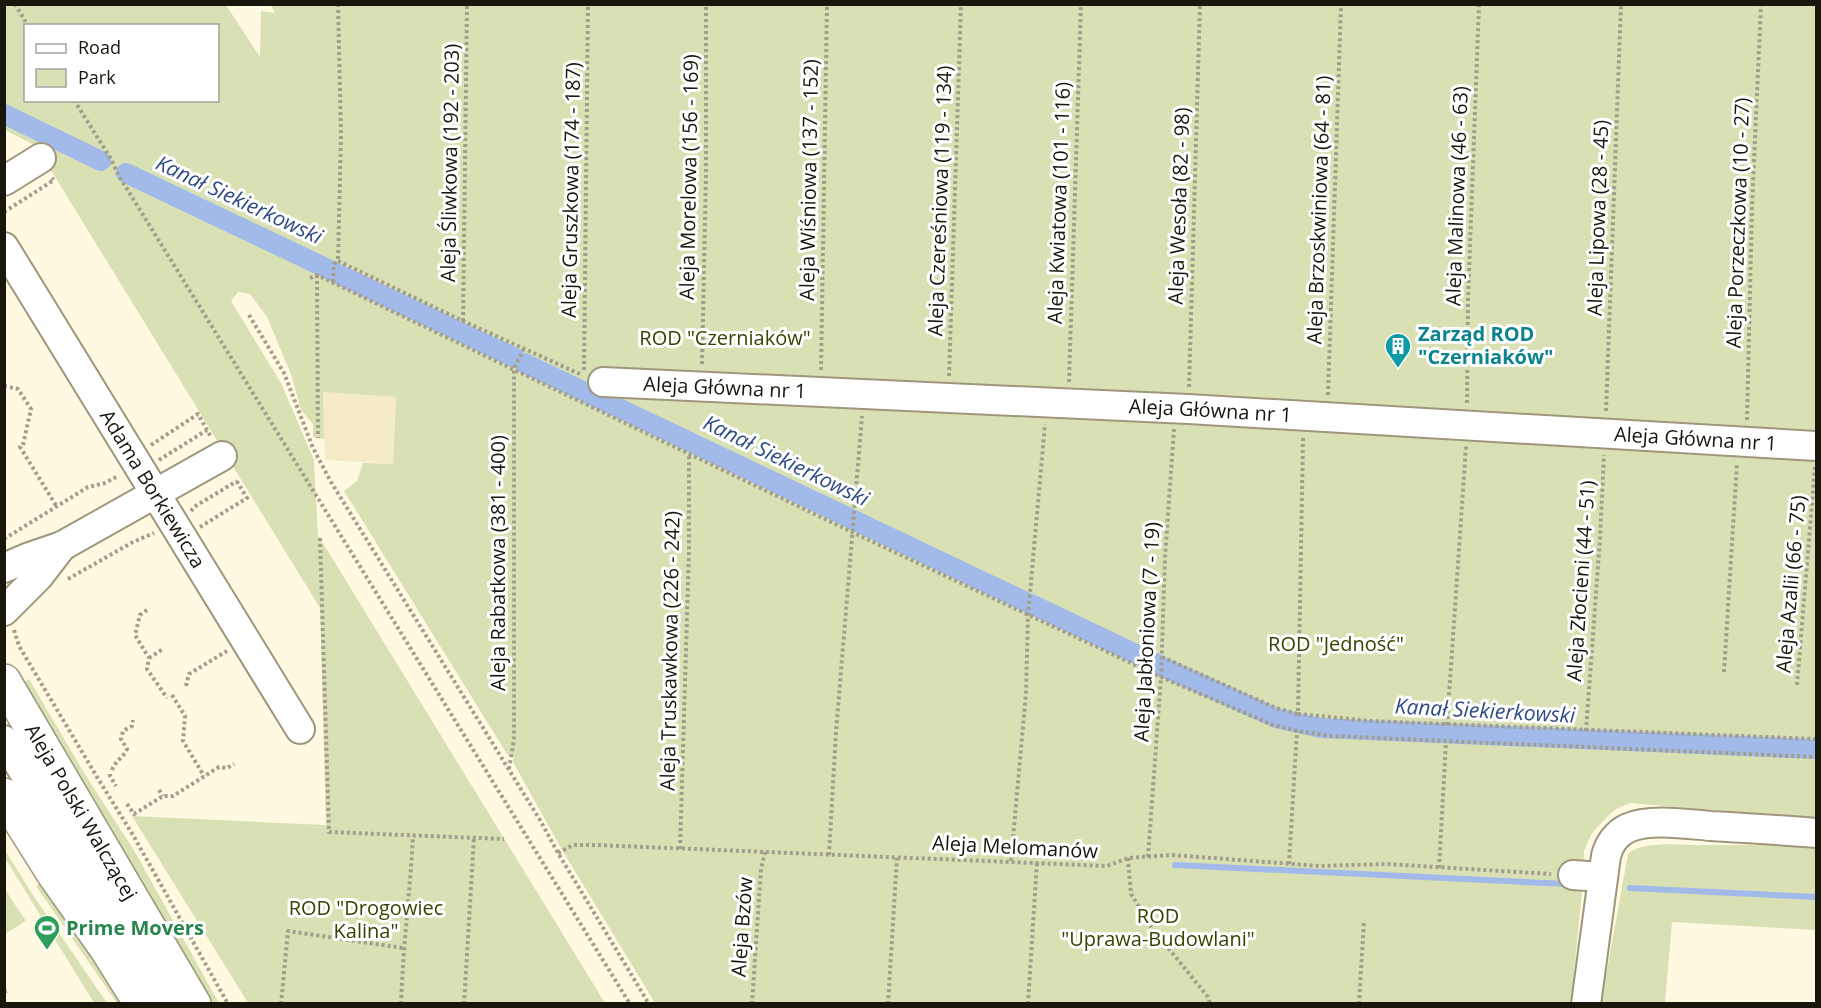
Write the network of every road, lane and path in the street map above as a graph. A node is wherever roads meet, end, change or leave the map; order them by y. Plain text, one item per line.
1 (15, 4) edge
2 (338, 4) edge
3 (466, 4) edge
4 (588, 4) edge
5 (706, 4) edge
6 (827, 4) edge
7 (961, 4) edge
8 (1081, 4) edge
9 (1200, 4) edge
10 (1341, 4) edge
11 (1479, 4) edge
12 (1621, 4) edge
13 (1761, 4) edge
14 (27, 24) edge
15 (75, 102) edge
16 (41, 158) dead end
17 (4, 181) edge
18 (4, 247) edge
19 (339, 261) junction
20 (317, 275) junction
21 (310, 278) dead end
22 (333, 282) junction
23 (249, 315) dead end
24 (463, 321) junction
25 (524, 348) junction
26 (514, 369) junction
27 (594, 379) junction
28 (701, 385) junction
29 (4, 386) edge
30 (820, 392) junction
31 (864, 394) junction
32 (948, 398) junction
33 (1057, 403) junction
34 (1182, 408) junction
35 (1315, 416) junction
36 (1467, 426) junction
37 (207, 430) dead end
38 (1605, 434) junction
39 (318, 438) dead end
40 (1743, 442) junction
41 (689, 454) junction
42 (1816, 454) edge
43 (222, 456) dead end
44 (149, 458) dead end
45 (126, 471) dead end
46 (237, 481) dead end
47 (156, 493) junction
48 (57, 507) junction
49 (186, 517) dead end
50 (162, 530) dead end
51 (854, 533) junction
52 (320, 538) dead end
53 (4, 539) edge
54 (62, 546) junction
55 (4, 568) edge
56 (62, 584) dead end
57 (147, 609) dead end
58 (1028, 615) junction
59 (11, 621) edge
60 (163, 649) dead end
61 (228, 650) dead end
62 (1162, 657) junction
63 (149, 658) junction
64 (1724, 672) dead end
65 (1161, 677) junction
66 (4, 681) edge
67 (1797, 685) dead end
68 (186, 686) dead end
69 (172, 695) dead end
70 (167, 699) dead end
71 (1298, 714) junction
72 (133, 720) dead end
73 (1447, 724) junction
74 (300, 729) dead end
75 (1298, 731) junction
76 (1586, 731) junction
77 (1816, 739) edge
78 (4, 740) edge
79 (1446, 742) junction
80 (1816, 757) edge
81 (234, 764) dead end
82 (509, 770) junction
83 (204, 776) junction
84 (116, 786) dead end
85 (159, 790) dead end
86 (4, 795) edge
87 (163, 796) junction
88 (127, 804) dead end
89 (1816, 833) edge
90 (413, 836) junction
91 (474, 838) junction
92 (504, 839) dead end
93 (680, 849) junction
94 (560, 852) junction
95 (765, 852) junction
96 (829, 855) junction
97 (1148, 857) junction
98 (897, 858) junction
99 (1128, 858) junction
100 (1011, 861) junction
101 (1037, 862) junction
102 (1290, 864) junction
103 (1439, 868) junction
104 (1573, 875) joint
105 (1603, 878) junction
106 (1364, 920) dead end
107 (403, 948) junction
108 (141, 1004) edge
109 (167, 1004) edge
110 (194, 1004) edge
111 (228, 1004) edge
112 (281, 1004) edge
113 (401, 1004) edge
114 (464, 1004) edge
115 (630, 1004) edge
116 (649, 1004) edge
117 (752, 1004) edge
118 (888, 1004) edge
119 (1028, 1004) edge
120 (1210, 1004) edge
121 (1359, 1004) edge
122 (1586, 1004) edge

1 - 14 path
2 - 19 path
3 - 24 path, Aleja Śliwkowa (192 - 203)
4 - 27 path, Aleja Gruszkowa (174 - 187)
5 - 28 path, Aleja Morelowa (156 - 169)
6 - 30 path, Aleja Wiśniowa (137 - 152)
7 - 32 path, Aleja Czereśniowa (119 - 134)
8 - 33 path, Aleja Kwiatowa (101 - 116)
9 - 34 path, Aleja Wesoła (82 - 98)
10 - 35 path, Aleja Brzoskwiniowa (64 - 81)
11 - 36 path, Aleja Malinowa (46 - 63)
12 - 38 path, Aleja Lipowa (28 - 45)
13 - 40 path, Aleja Porzeczkowa (10 - 27)
15 - 115 path
16 - 17 street
18 - 47 street, Adama Borkiewicza
19 - 22 path
19 - 24 path
20 - 21 path
20 - 22 path
20 - 39 path
22 - 26 path
23 - 82 path
24 - 25 path
25 - 26 path
25 - 27 path
26 - 41 path
26 - 82 path, Aleja Rabatkowa (381 - 400)
27 - 28 street, Aleja Główna nr 1
28 - 30 street, Aleja Główna nr 1
29 - 48 path
30 - 31 street, Aleja Główna nr 1
31 - 32 street, Aleja Główna nr 1
31 - 51 path
32 - 33 street, Aleja Główna nr 1
33 - 34 street, Aleja Główna nr 1
33 - 58 path, Aleja Kwiatowa (101 - 116)
34 - 35 street, Aleja Główna nr 1
34 - 62 path, Aleja Jabłoniowa (7 - 19)
35 - 36 street, Aleja Główna nr 1
35 - 71 path, Aleja Brzoskwiniowa (64 - 81)
36 - 38 street, Aleja Główna nr 1
36 - 73 path, Aleja Malinowa (46 - 63)
37 - 44 path
38 - 40 street, Aleja Główna nr 1
38 - 76 path, Aleja Złocieni (44 - 51)
40 - 42 street, Aleja Główna nr 1
40 - 64 path, Aleja Porzeczkowa (10 - 27)
41 - 51 path
41 - 93 path, Aleja Truskawkowa (226 - 242)
42 - 67 path, Aleja Azalii (66 - 75)
43 - 47 street
45 - 48 path
46 - 49 path
47 - 54 street
47 - 74 street, Adama Borkiewicza
48 - 53 path
50 - 56 path
51 - 58 path
51 - 96 path
52 - 90 path
54 - 55 street
54 - 59 street
57 - 63 path
58 - 65 path
58 - 100 path, Aleja Kwiatowa (101 - 116)
59 - 111 path
60 - 63 path
61 - 68 path
62 - 65 path, Aleja Jabłoniowa (7 - 19)
62 - 71 path
63 - 70 path
65 - 75 path
65 - 97 path, Aleja Jabłoniowa (7 - 19)
66 - 110 main road, Aleja Polski Walczącej
69 - 83 path
71 - 73 path
72 - 84 path
73 - 76 path
75 - 79 path
75 - 102 path
76 - 77 path
78 - 109 street
79 - 80 path
79 - 103 path
81 - 83 path
82 - 94 path
83 - 87 path
85 - 87 path
86 - 108 main road
87 - 88 path
89 - 105 street
90 - 91 path
90 - 107 path
91 - 92 path
91 - 114 path
93 - 94 path, Aleja Melomanów
93 - 95 path, Aleja Melomanów
94 - 116 path
95 - 96 path, Aleja Melomanów
95 - 117 path, Aleja Bzów
96 - 98 path, Aleja Melomanów
97 - 99 path, Aleja Melomanów
97 - 102 path, Aleja Melomanów
98 - 100 path, Aleja Melomanów
98 - 118 path
99 - 101 path, Aleja Melomanów
99 - 120 path
100 - 101 path, Aleja Melomanów
101 - 119 path
102 - 103 path, Aleja Melomanów
103 - 104 path, Aleja Melomanów
104 - 105 street
105 - 122 street
106 - 121 path
107 - 112 path
107 - 113 path

